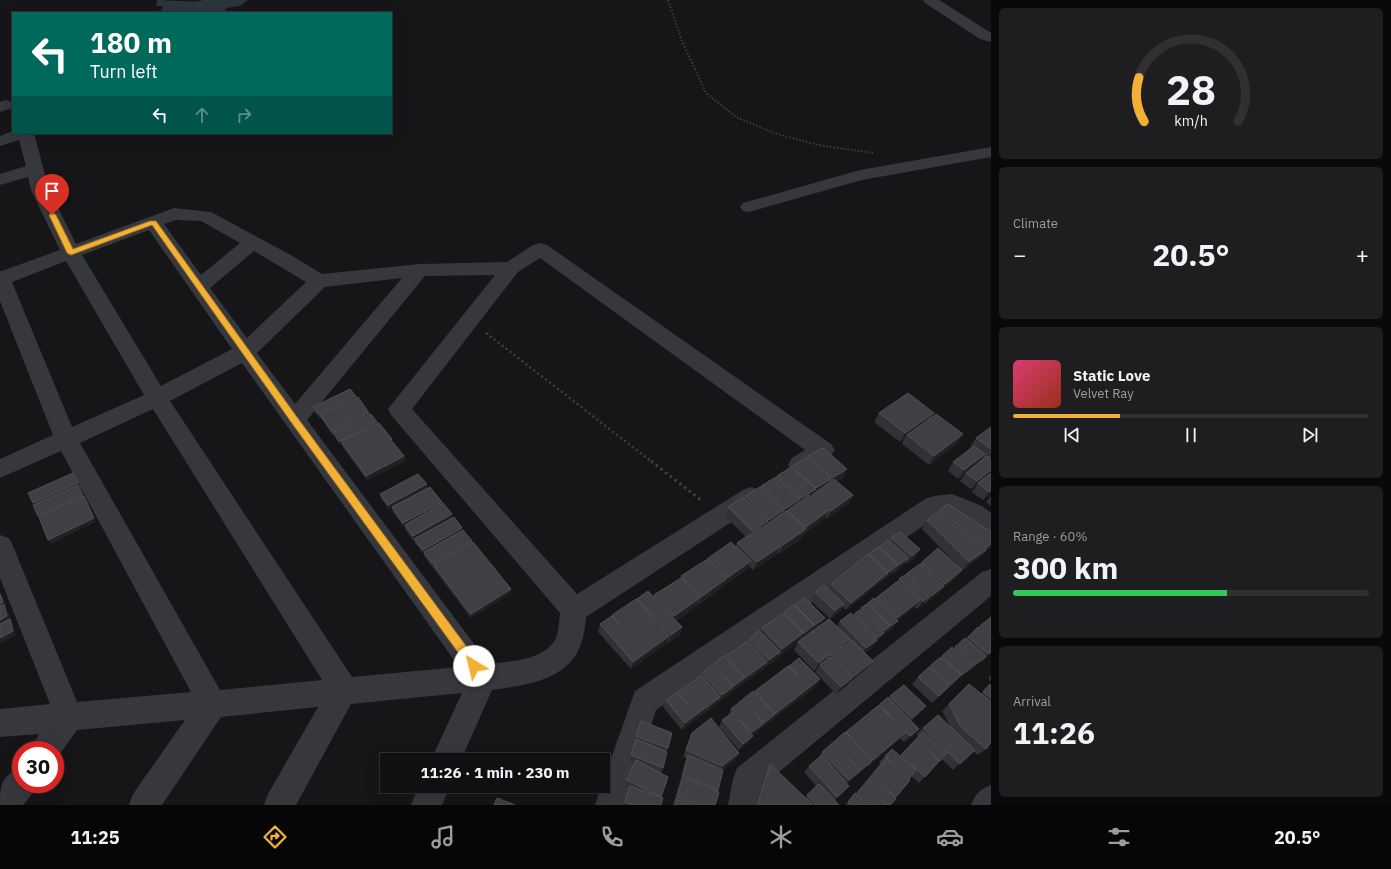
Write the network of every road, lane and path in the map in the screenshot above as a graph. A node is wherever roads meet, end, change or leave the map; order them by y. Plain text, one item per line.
1 (668, 0) edge
2 (930, 0) edge
3 (989, 39) edge
4 (22, 134) edge
5 (25, 134) edge
6 (0, 141) edge
7 (991, 152) edge
8 (880, 154) dead end
9 (35, 169) junction
10 (0, 180) edge
11 (749, 207) dead end
12 (153, 222) junction
13 (252, 243) junction
14 (71, 253) junction
15 (511, 268) junction
16 (420, 270) junction
17 (0, 278) edge
18 (319, 281) junction
19 (199, 287) junction
20 (470, 321) junction
21 (246, 352) junction
22 (157, 398) junction
23 (294, 420) junction
24 (66, 439) junction
25 (0, 469) edge
26 (721, 516) junction
27 (991, 527) edge
28 (0, 546) edge
29 (991, 580) edge
30 (574, 610) junction
31 (483, 678) junction
32 (344, 690) junction
33 (213, 704) junction
34 (69, 717) junction
35 (0, 723) edge
36 (52, 741) edge
37 (449, 753) edge
38 (14, 793) edge
39 (432, 793) edge
40 (991, 800) edge
41 (5, 805) edge
42 (144, 805) edge
43 (279, 805) edge
44 (426, 805) edge
45 (610, 805) edge
46 (743, 805) edge
47 (986, 805) edge

1 - 8 path
2 - 3 street
4 - 6 street
5 - 9 street
7 - 11 street
9 - 10 street
9 - 14 street
12 - 13 street
12 - 14 street
12 - 19 street
13 - 18 street
13 - 19 street
14 - 17 street
14 - 22 street
15 - 16 street
15 - 20 street
15 - 26 street
16 - 18 street
16 - 23 street
17 - 24 street
18 - 21 street
19 - 21 street
20 - 26 path
20 - 30 street
21 - 22 street
21 - 23 street
22 - 24 street
22 - 32 street
23 - 31 street
24 - 25 street
24 - 33 street
26 - 30 street
27 - 45 street
28 - 34 street
29 - 46 street
30 - 31 street
31 - 32 street
31 - 37 street
32 - 33 street
32 - 43 street
33 - 34 street
33 - 42 street
34 - 35 street
34 - 36 street
38 - 41 street
39 - 44 street
40 - 47 street

